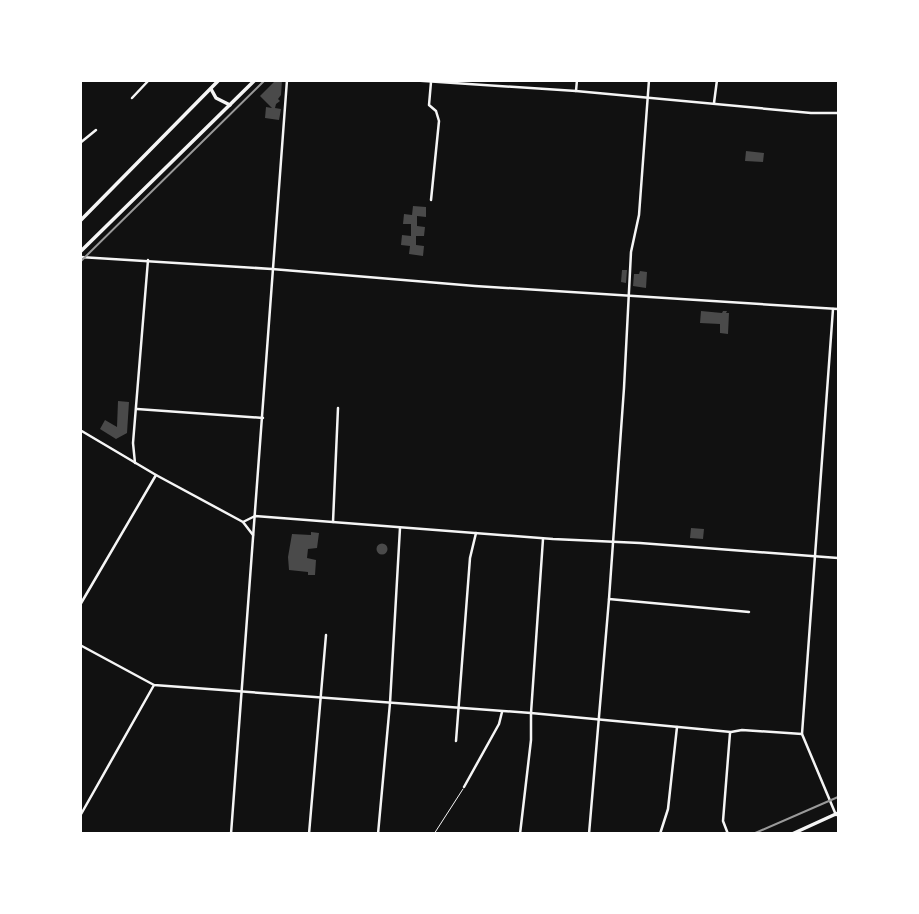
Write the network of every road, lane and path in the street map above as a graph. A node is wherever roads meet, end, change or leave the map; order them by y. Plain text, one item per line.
1 (149, 80) edge
2 (219, 80) edge
3 (255, 80) edge
4 (287, 80) edge
5 (409, 80) edge
6 (516, 80) edge
7 (577, 80) edge
8 (649, 80) edge
9 (717, 80) edge
10 (443, 81) edge
11 (431, 82) edge
12 (516, 86) junction
13 (211, 89) junction
14 (576, 91) junction
15 (132, 98) dead end
16 (649, 98) junction
17 (715, 103) junction
18 (230, 105) junction
19 (838, 113) edge
20 (96, 130) dead end
21 (80, 143) edge
22 (431, 200) dead end
23 (80, 221) edge
24 (80, 255) edge
25 (148, 260) junction
26 (272, 269) junction
27 (628, 295) junction
28 (836, 309) edge
29 (136, 408) junction
30 (338, 408) dead end
31 (263, 418) junction
32 (80, 430) edge
33 (133, 443) junction
34 (119, 453) junction
35 (135, 463) junction
36 (156, 475) junction
37 (256, 516) junction
38 (243, 522) junction
39 (333, 522) junction
40 (400, 528) junction
41 (476, 533) junction
42 (254, 536) junction
43 (543, 539) junction
44 (613, 541) junction
45 (815, 556) junction
46 (838, 558) edge
47 (609, 599) junction
48 (80, 605) edge
49 (749, 612) dead end
50 (327, 635) dead end
51 (80, 645) edge
52 (154, 685) junction
53 (242, 691) junction
54 (320, 697) junction
55 (390, 703) junction
56 (458, 708) junction
57 (502, 711) junction
58 (531, 713) junction
59 (599, 718) junction
60 (677, 726) junction
61 (731, 732) junction
62 (802, 734) junction
63 (456, 741) dead end
64 (464, 787) joint
65 (837, 814) edge
66 (80, 816) edge
67 (231, 834) edge
68 (309, 834) edge
69 (378, 834) edge
70 (434, 834) edge
71 (520, 834) edge
72 (589, 834) edge
73 (660, 834) edge
74 (728, 834) edge
75 (792, 834) edge

1 - 15 street
2 - 13 main road
3 - 18 main road
4 - 26 street
5 - 11 street
6 - 12 street
7 - 14 street
8 - 16 street
9 - 17 street
10 - 11 street
10 - 12 street
11 - 22 street
12 - 14 street
13 - 18 main road
13 - 23 main road
14 - 16 street
16 - 17 street
16 - 27 street
17 - 19 street
18 - 24 main road
20 - 21 street
24 - 25 street
25 - 26 street
25 - 29 street
26 - 27 street
26 - 31 street
27 - 28 street
27 - 44 street
28 - 45 street
29 - 31 street
29 - 33 street
30 - 39 street
31 - 37 street
32 - 34 street
33 - 34 street
33 - 35 street
34 - 35 street
35 - 36 street
36 - 38 street
36 - 48 street
37 - 38 street
37 - 39 street
37 - 42 street
38 - 42 street
39 - 40 street
40 - 41 street
40 - 55 street
41 - 43 street
41 - 56 street
42 - 53 street
43 - 44 street
43 - 58 street
44 - 45 street
44 - 47 street
45 - 46 street
45 - 62 street
47 - 49 street
47 - 59 street
50 - 54 street
51 - 52 street
52 - 53 street
52 - 66 street
53 - 54 street
53 - 67 street
54 - 55 street
54 - 68 street
55 - 56 street
55 - 69 street
56 - 57 street
56 - 63 street
57 - 58 street
57 - 64 street
58 - 59 street
58 - 71 street
59 - 60 street
59 - 72 street
60 - 61 street
60 - 73 street
61 - 62 street
61 - 74 street
62 - 65 street
64 - 70 lane
65 - 75 main road

